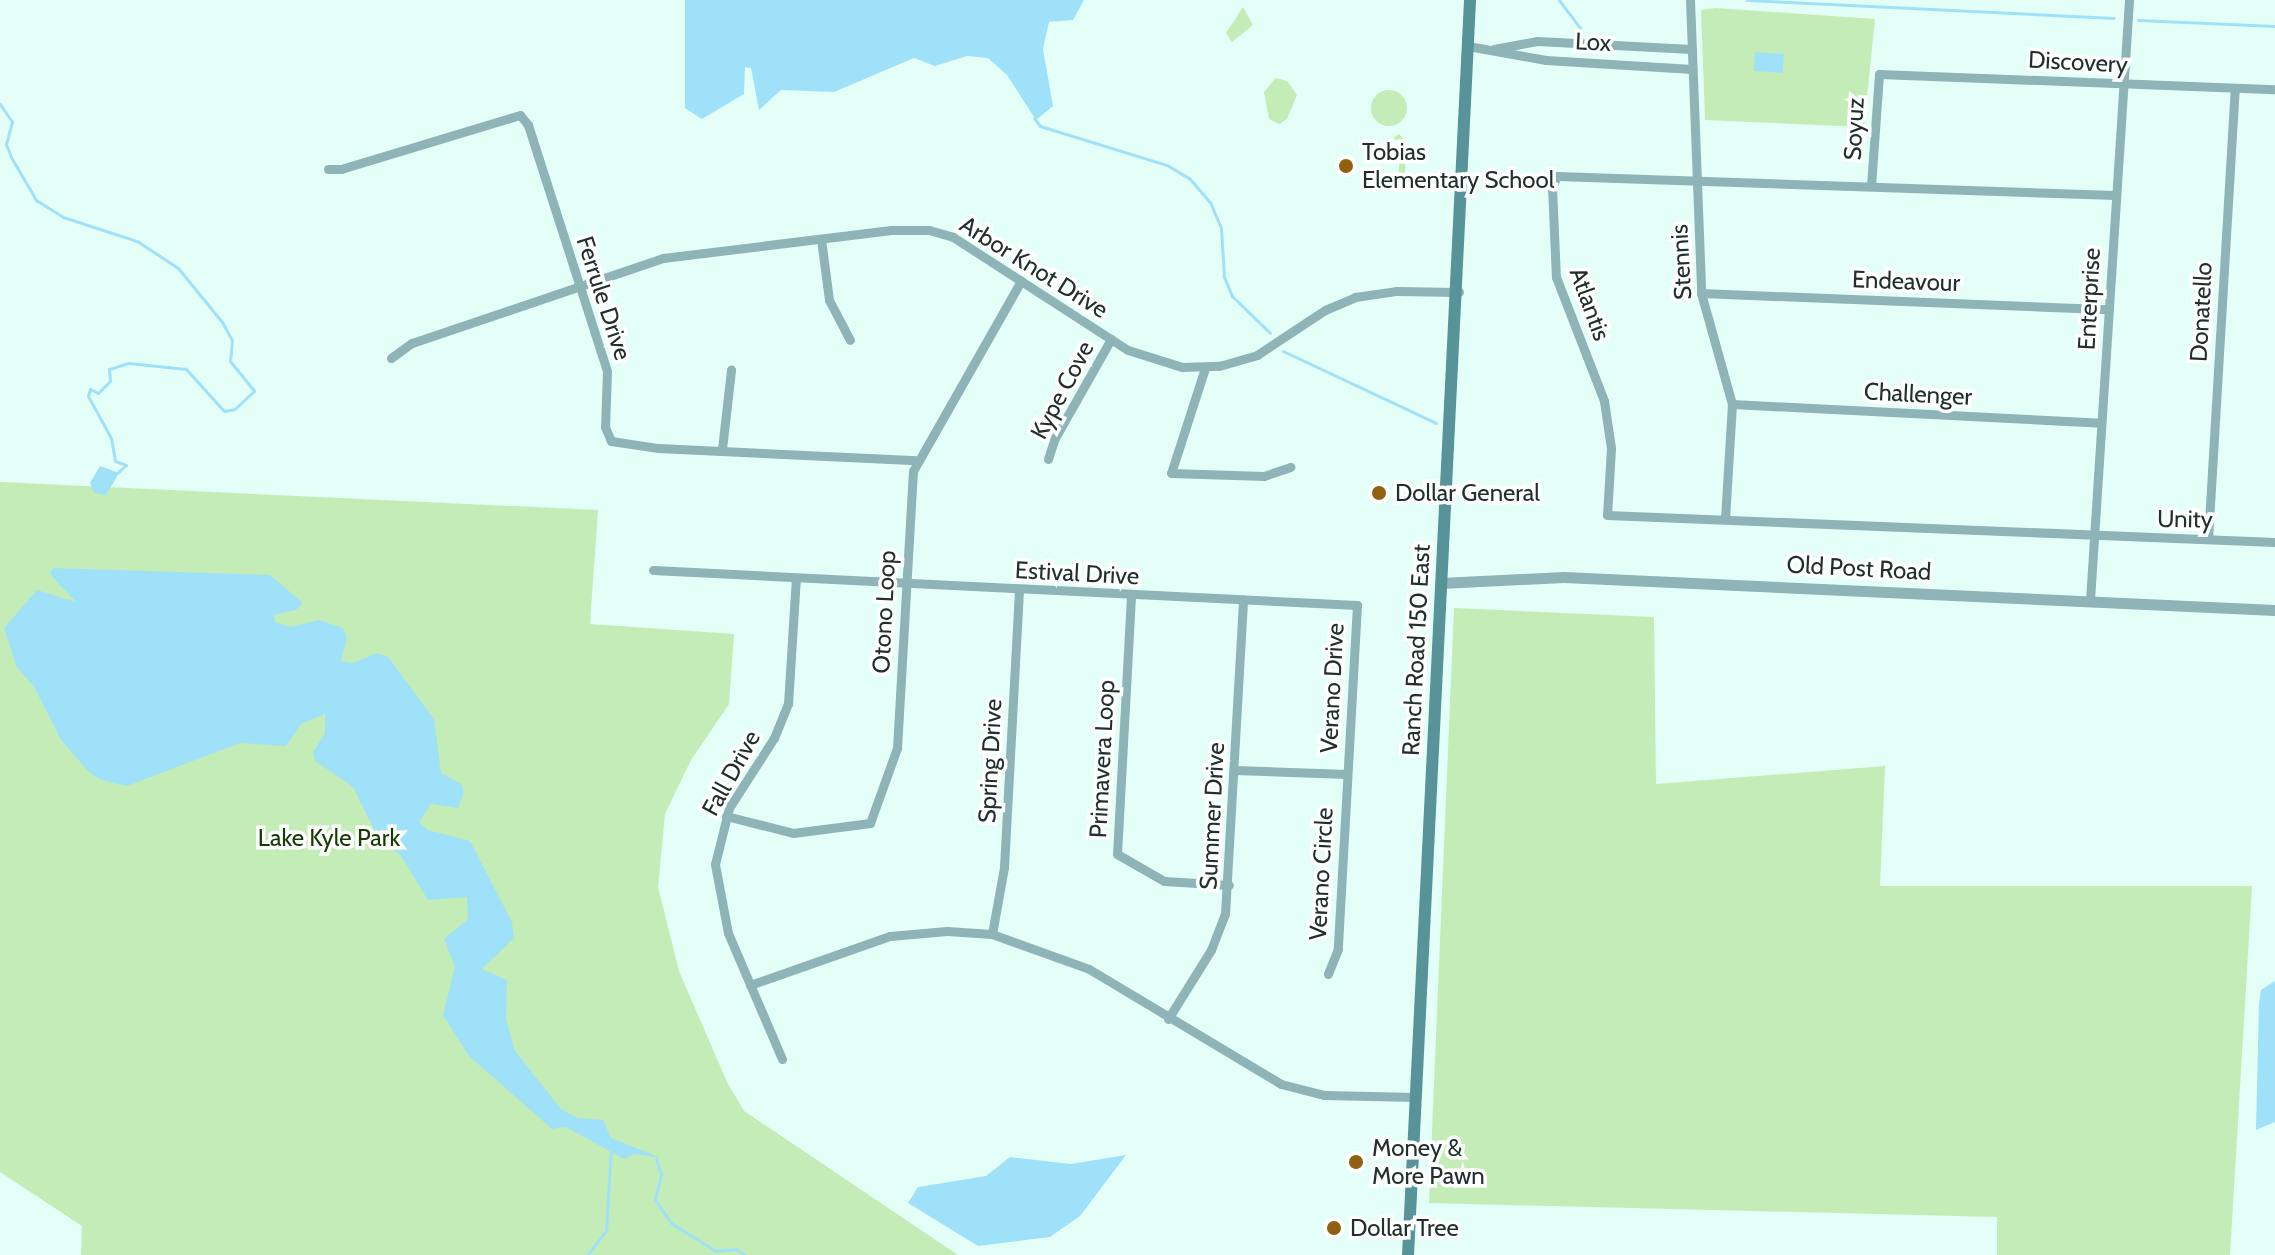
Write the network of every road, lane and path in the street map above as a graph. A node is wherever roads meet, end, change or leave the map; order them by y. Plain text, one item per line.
1 (1470, 0) edge
2 (1690, 0) edge
3 (2129, 0) edge
4 (1468, 46) junction
5 (1494, 49) junction
6 (1692, 49) junction
7 (1692, 69) junction
8 (1879, 74) joint
9 (2125, 85) junction
10 (2235, 88) junction
11 (2275, 89) edge
12 (328, 169) dead end
13 (1697, 177) junction
14 (1871, 186) junction
15 (2115, 195) junction
16 (821, 239) junction
17 (1021, 281) junction
18 (579, 285) junction
19 (1459, 292) junction
20 (1701, 293) junction
21 (2108, 309) junction
22 (1111, 339) junction
23 (850, 340) dead end
24 (391, 358) dead end
25 (1205, 368) junction
26 (731, 370) dead end
27 (1732, 404) junction
28 (2101, 423) junction
29 (722, 449) junction
30 (1048, 459) dead end
31 (917, 460) junction
32 (1290, 467) dead end
33 (1725, 518) junction
34 (2094, 537) junction
35 (2208, 539) junction
36 (2275, 542) edge
37 (653, 570) dead end
38 (796, 578) junction
39 (906, 583) junction
40 (1441, 583) junction
41 (1019, 589) junction
42 (1131, 596) junction
43 (1243, 600) junction
44 (2090, 600) junction
45 (1357, 605) joint
46 (2275, 610) edge
47 (1235, 770) junction
48 (1347, 774) junction
49 (726, 816) junction
50 (1229, 885) junction
51 (992, 934) junction
52 (1328, 974) dead end
53 (750, 985) junction
54 (1168, 1019) junction
55 (782, 1059) dead end
56 (1416, 1097) junction
57 (1408, 1255) edge

1 - 4 main road, Ranch Road 150 East
2 - 6 street, Stennis
3 - 9 street, Enterprise
4 - 5 street, Lox
4 - 19 main road, Ranch Road 150 East
5 - 6 street, Lox
5 - 7 street, Lox
6 - 7 street, Stennis
7 - 13 street, Stennis
8 - 9 street, Discovery
8 - 14 street, Soyuz
9 - 10 street, Discovery
9 - 15 street, Enterprise
10 - 11 street, Discovery
10 - 35 street, Donatello
12 - 18 street, Ferrule Drive
13 - 14 street, Atlantis
13 - 20 street, Stennis
13 - 33 street, Atlantis
14 - 15 street, Atlantis
15 - 21 street, Enterprise
16 - 17 street, Arbor Knot Drive
16 - 18 street, Arbor Knot Drive
16 - 23 street
17 - 22 street, Arbor Knot Drive
17 - 31 street, Otono Loop
18 - 24 street, Arbor Knot Drive
18 - 29 street, Ferrule Drive
19 - 25 street, Arbor Knot Drive
19 - 40 main road, Ranch Road 150 East
20 - 21 street, Endeavour
20 - 27 street, Stennis
21 - 28 street, Enterprise
22 - 25 street, Arbor Knot Drive
22 - 30 street, Kype Cove
25 - 32 street
26 - 29 street
27 - 28 street, Challenger
27 - 33 street, Stennis
28 - 34 street, Enterprise
29 - 31 street, Ferrule Drive
31 - 39 street, Otono Loop
33 - 34 street, Atlantis
34 - 35 street, Unity
34 - 44 street, Enterprise
35 - 36 street, Unity
37 - 38 street, Estival Drive
38 - 39 street, Estival Drive
38 - 49 street, Fall Drive
39 - 41 street, Estival Drive
39 - 49 street, Otono Loop
40 - 44 street, Old Post Road
40 - 56 main road, Ranch Road 150 East
41 - 42 street, Estival Drive
41 - 51 street, Spring Drive
42 - 43 street, Estival Drive
42 - 50 street, Primavera Loop
43 - 45 street, Estival Drive
43 - 47 street, Summer Drive
44 - 46 street, Old Post Road
45 - 48 street, Verano Drive
47 - 48 street
47 - 50 street, Summer Drive
48 - 52 street, Verano Circle
49 - 53 street, Fall Drive
50 - 54 street, Summer Drive
51 - 53 street
51 - 54 street
53 - 55 street, Fall Drive
54 - 56 street
56 - 57 main road, Ranch Road 150 East

